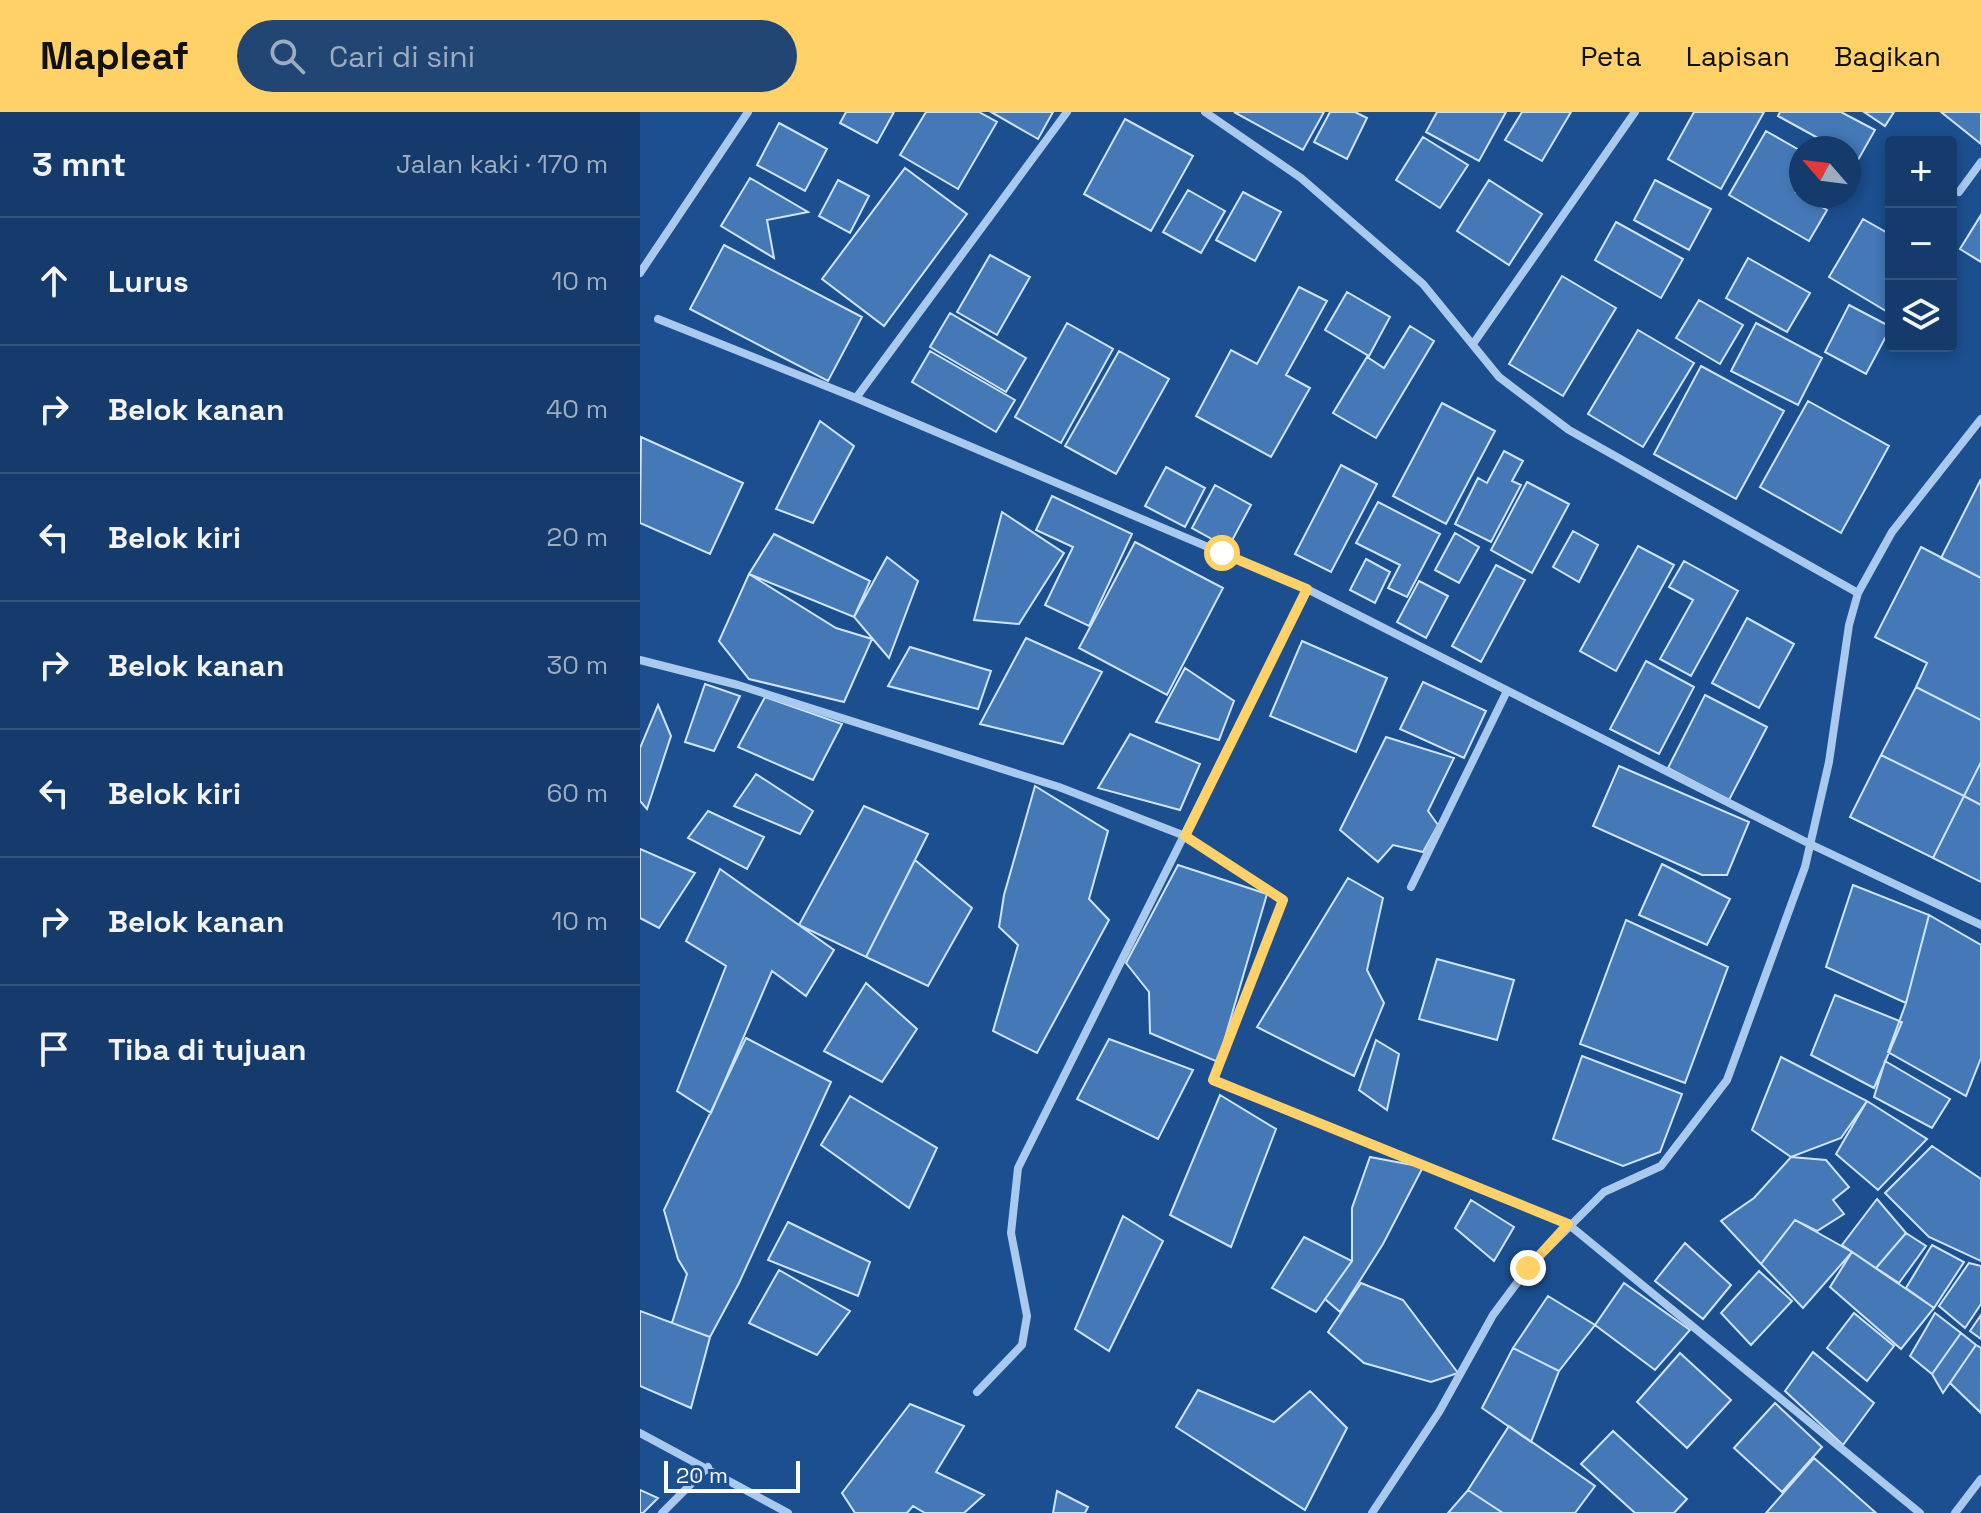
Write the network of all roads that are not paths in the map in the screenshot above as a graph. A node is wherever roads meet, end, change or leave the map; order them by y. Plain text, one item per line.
1 (748, 112) edge
2 (1067, 112) edge
3 (1205, 112) edge
4 (1635, 112) edge
5 (1981, 162) edge
6 (1959, 192) dead end
7 (640, 273) edge
8 (658, 319) dead end
9 (1473, 344) junction
10 (856, 398) junction
11 (1981, 419) edge
12 (1307, 589) junction
13 (1858, 593) junction
14 (640, 660) edge
15 (1507, 691) junction
16 (1185, 836) junction
17 (1810, 844) junction
18 (1411, 887) dead end
19 (1981, 925) edge
20 (1568, 1224) junction
21 (977, 1392) dead end
22 (640, 1433) edge
23 (708, 1467) junction
24 (1981, 1479) edge
25 (662, 1513) edge
26 (788, 1513) edge
27 (1372, 1513) edge
28 (1920, 1513) edge
29 (1955, 1513) edge

1 - 7 street
2 - 10 street
3 - 9 street
4 - 9 street
5 - 6 street
8 - 10 street
9 - 13 street
10 - 12 street
11 - 13 street
12 - 15 street
12 - 16 street
13 - 17 street
14 - 16 street
15 - 17 street
15 - 18 street
16 - 20 street
16 - 21 street
17 - 19 street
17 - 20 street
20 - 27 street
20 - 28 street
22 - 23 street
23 - 25 street
23 - 26 street
24 - 29 street

